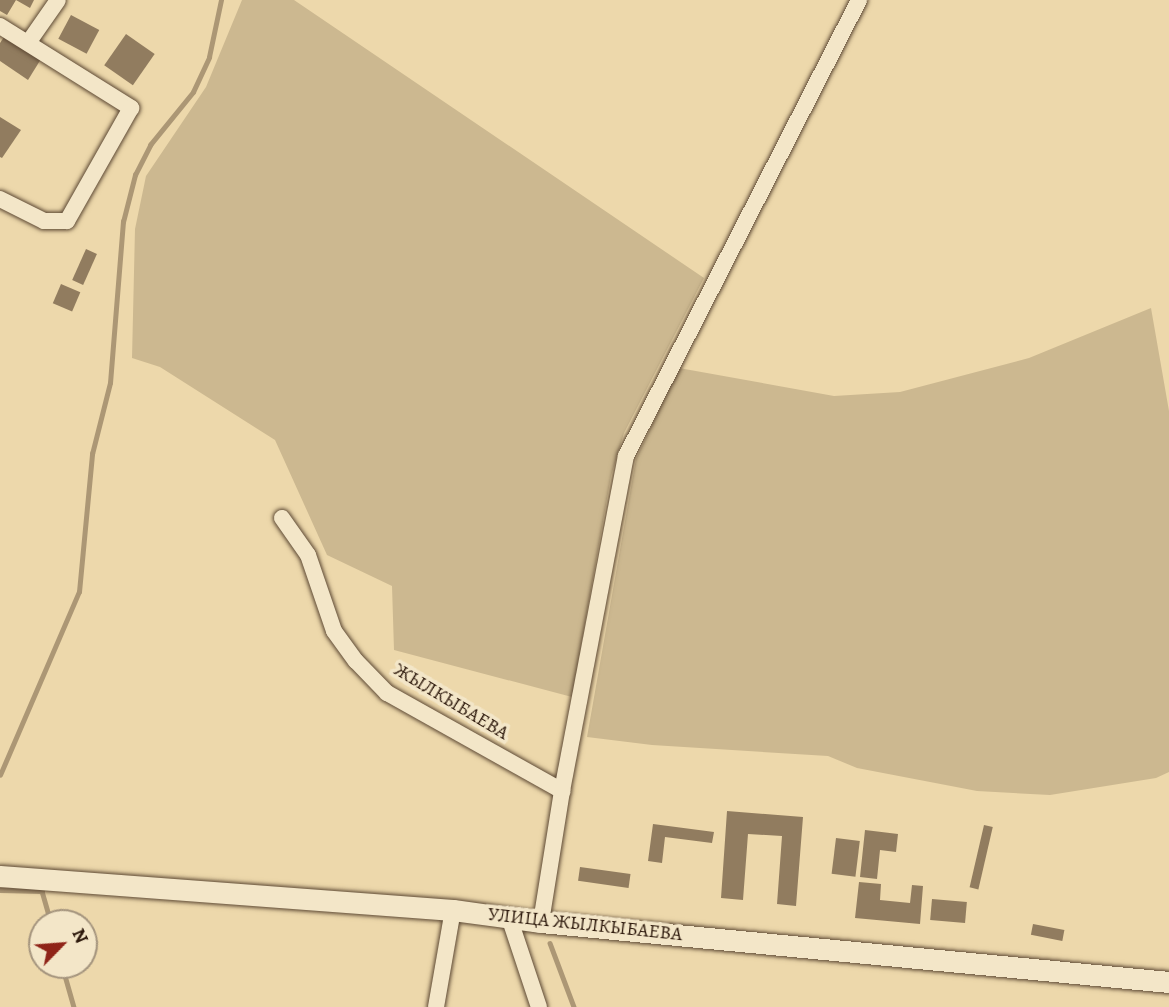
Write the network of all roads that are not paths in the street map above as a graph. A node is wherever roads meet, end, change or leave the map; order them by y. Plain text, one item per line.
1 (58, 0) edge
2 (859, 0) edge
3 (0, 26) edge
4 (28, 43) junction
5 (0, 199) edge
6 (282, 518) dead end
7 (562, 791) junction
8 (0, 876) edge
9 (453, 910) junction
10 (509, 917) junction
11 (541, 922) junction
12 (1169, 982) edge
13 (436, 1007) edge
14 (539, 1007) edge

1 - 4 street
2 - 7 street
3 - 4 street
4 - 5 street
6 - 7 street, ЖЫЛКЫБАЕВА
7 - 11 street
8 - 9 main road, УЛИЦА ЖЫЛКЫБАЕВА
9 - 10 main road, УЛИЦА ЖЫЛКЫБАЕВА
9 - 13 street
10 - 11 main road, УЛИЦА ЖЫЛКЫБАЕВА
10 - 14 street
11 - 12 main road, УЛИЦА ЖЫЛКЫБАЕВА

